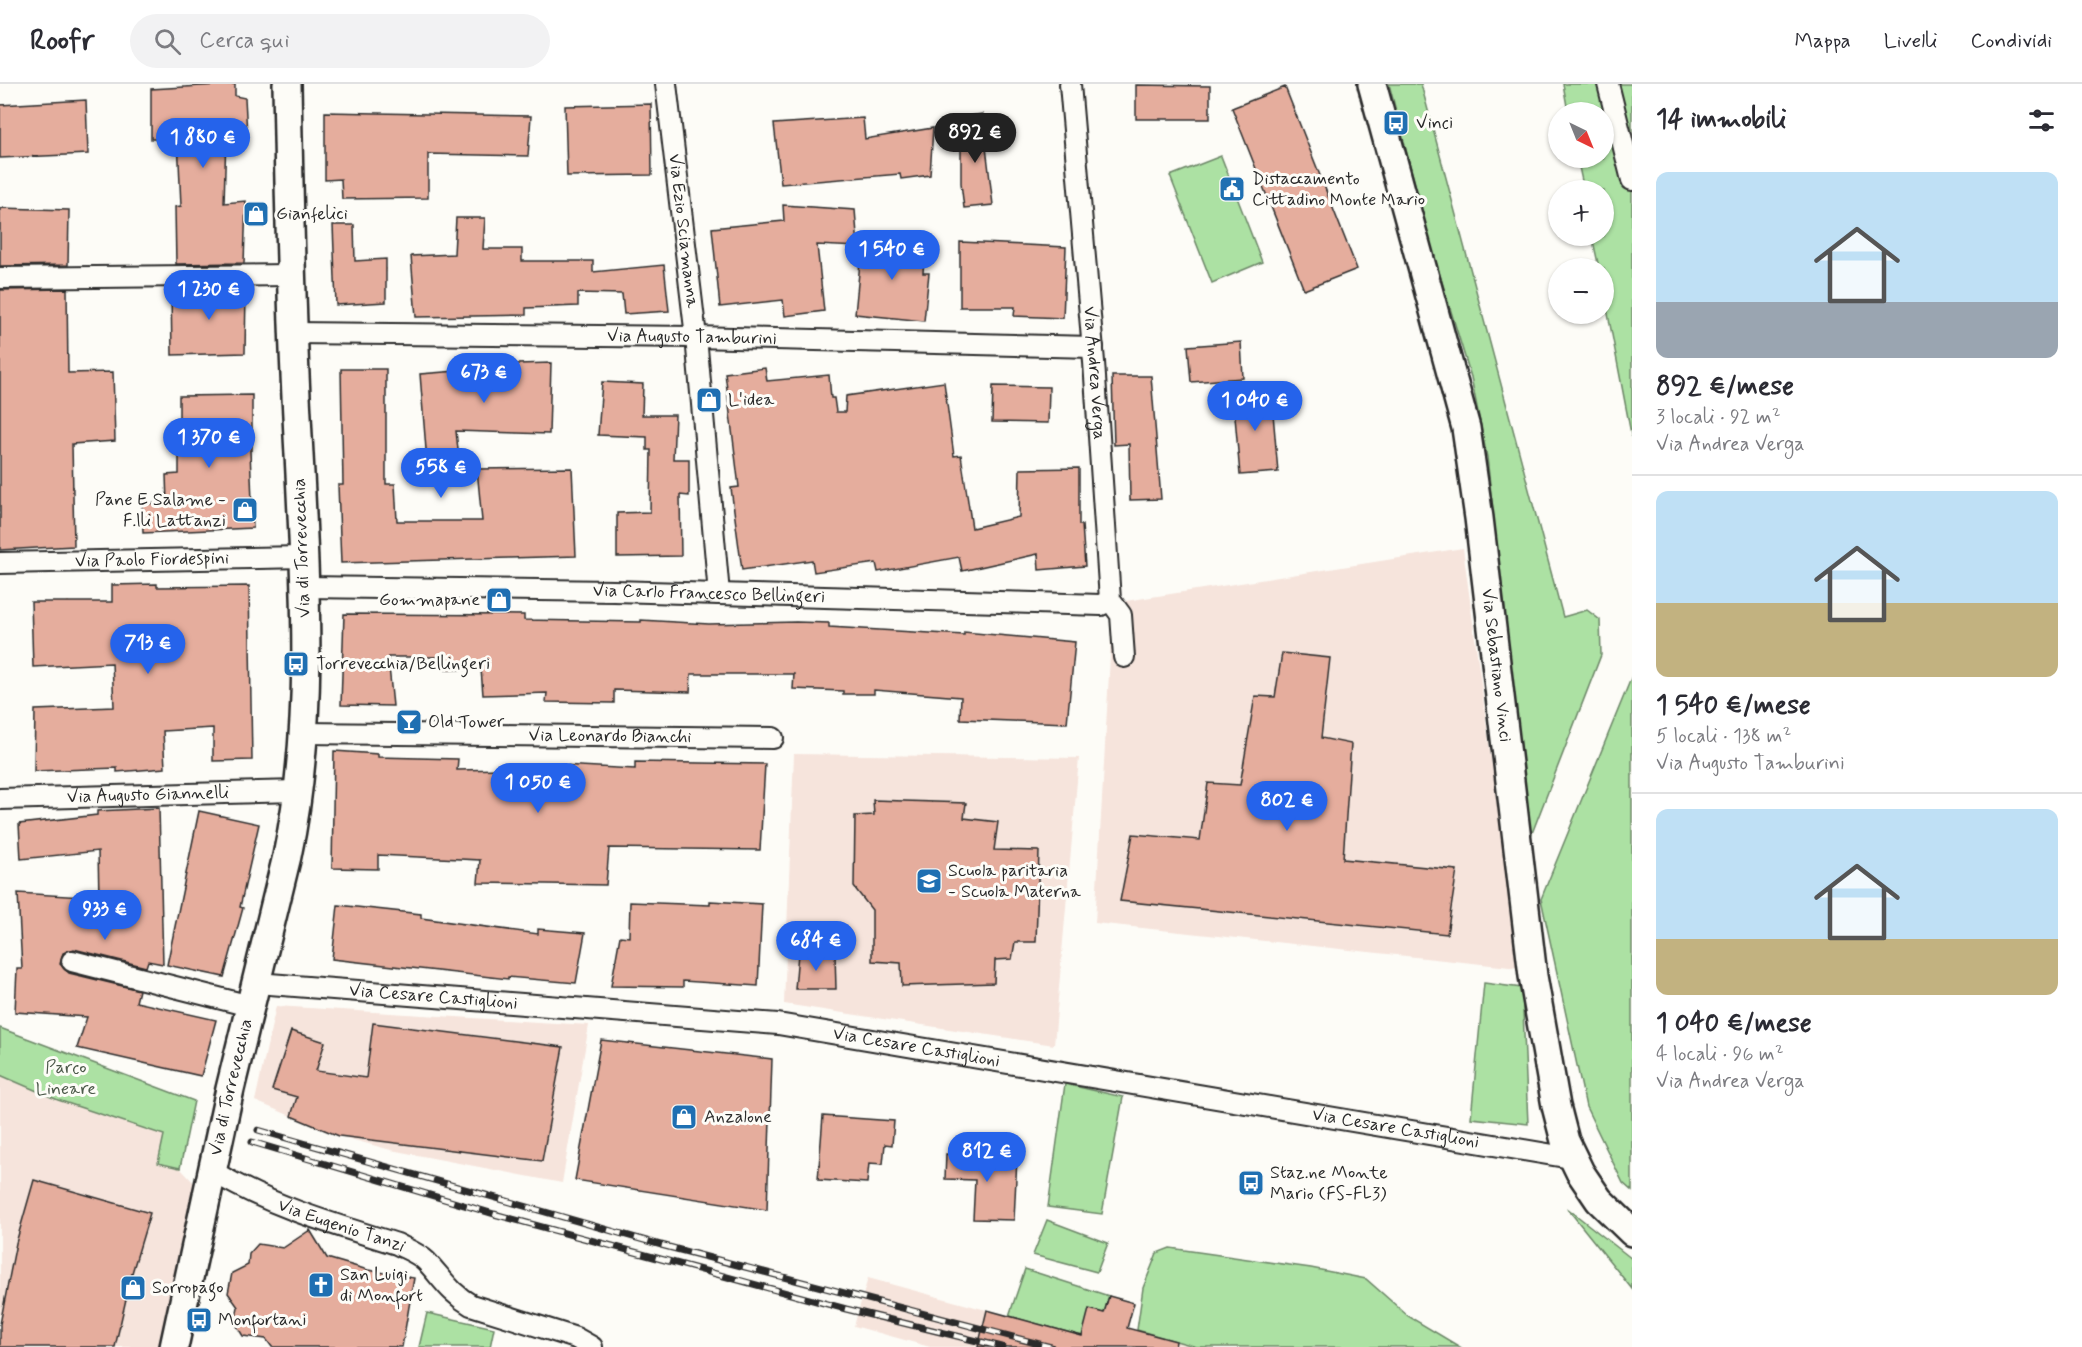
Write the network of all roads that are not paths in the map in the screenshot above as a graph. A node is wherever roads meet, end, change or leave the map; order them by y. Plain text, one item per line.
1 (287, 84) edge
2 (666, 84) edge
3 (1070, 84) edge
4 (1372, 84) edge
5 (1608, 84) edge
6 (1632, 180) edge
7 (290, 275) junction
8 (0, 278) edge
9 (292, 333) junction
10 (696, 337) junction
11 (1093, 347) junction
12 (304, 557) junction
13 (0, 563) edge
14 (305, 587) junction
15 (719, 594) junction
16 (1110, 600) junction
17 (1124, 657) dead end
18 (302, 733) junction
19 (774, 738) dead end
20 (298, 790) junction
21 (0, 799) edge
22 (72, 961) dead end
23 (253, 994) junction
24 (1571, 1158) junction
25 (212, 1171) junction
26 (1632, 1232) edge
27 (174, 1347) edge
28 (592, 1347) edge

1 - 7 main road, Via di Torrevecchia
2 - 10 street, Via Ezio Sciamanna
3 - 11 street, Via Andrea Verga
4 - 24 main road, Via Sebastiano Vinci
5 - 6 street
7 - 8 street
7 - 9 main road, Via di Torrevecchia
9 - 10 street, Via Augusto Tamburini
9 - 12 main road, Via di Torrevecchia
10 - 11 street, Via Augusto Tamburini
10 - 15 street, Via Ezio Sciamanna
11 - 16 street, Via Andrea Verga
12 - 13 street, Via Paolo Fiordespini
12 - 14 main road, Via di Torrevecchia
14 - 15 street, Via Carlo Francesco Bellingeri
14 - 18 main road, Via di Torrevecchia
15 - 16 street, Via Carlo Francesco Bellingeri
16 - 17 street, Via Andrea Verga
18 - 19 street, Via Leonardo Bianchi
18 - 20 main road, Via di Torrevecchia
20 - 21 street, Via Augusto Giannelli
20 - 23 main road, Via di Torrevecchia
22 - 23 street, Via di Torrevecchia
23 - 24 street, Via Cesare Castiglioni
23 - 25 main road, Via di Torrevecchia
24 - 26 main road, Via Sebastiano Vinci
25 - 27 main road, Via di Torrevecchia
25 - 28 street, Via Eugenio Tanzi

